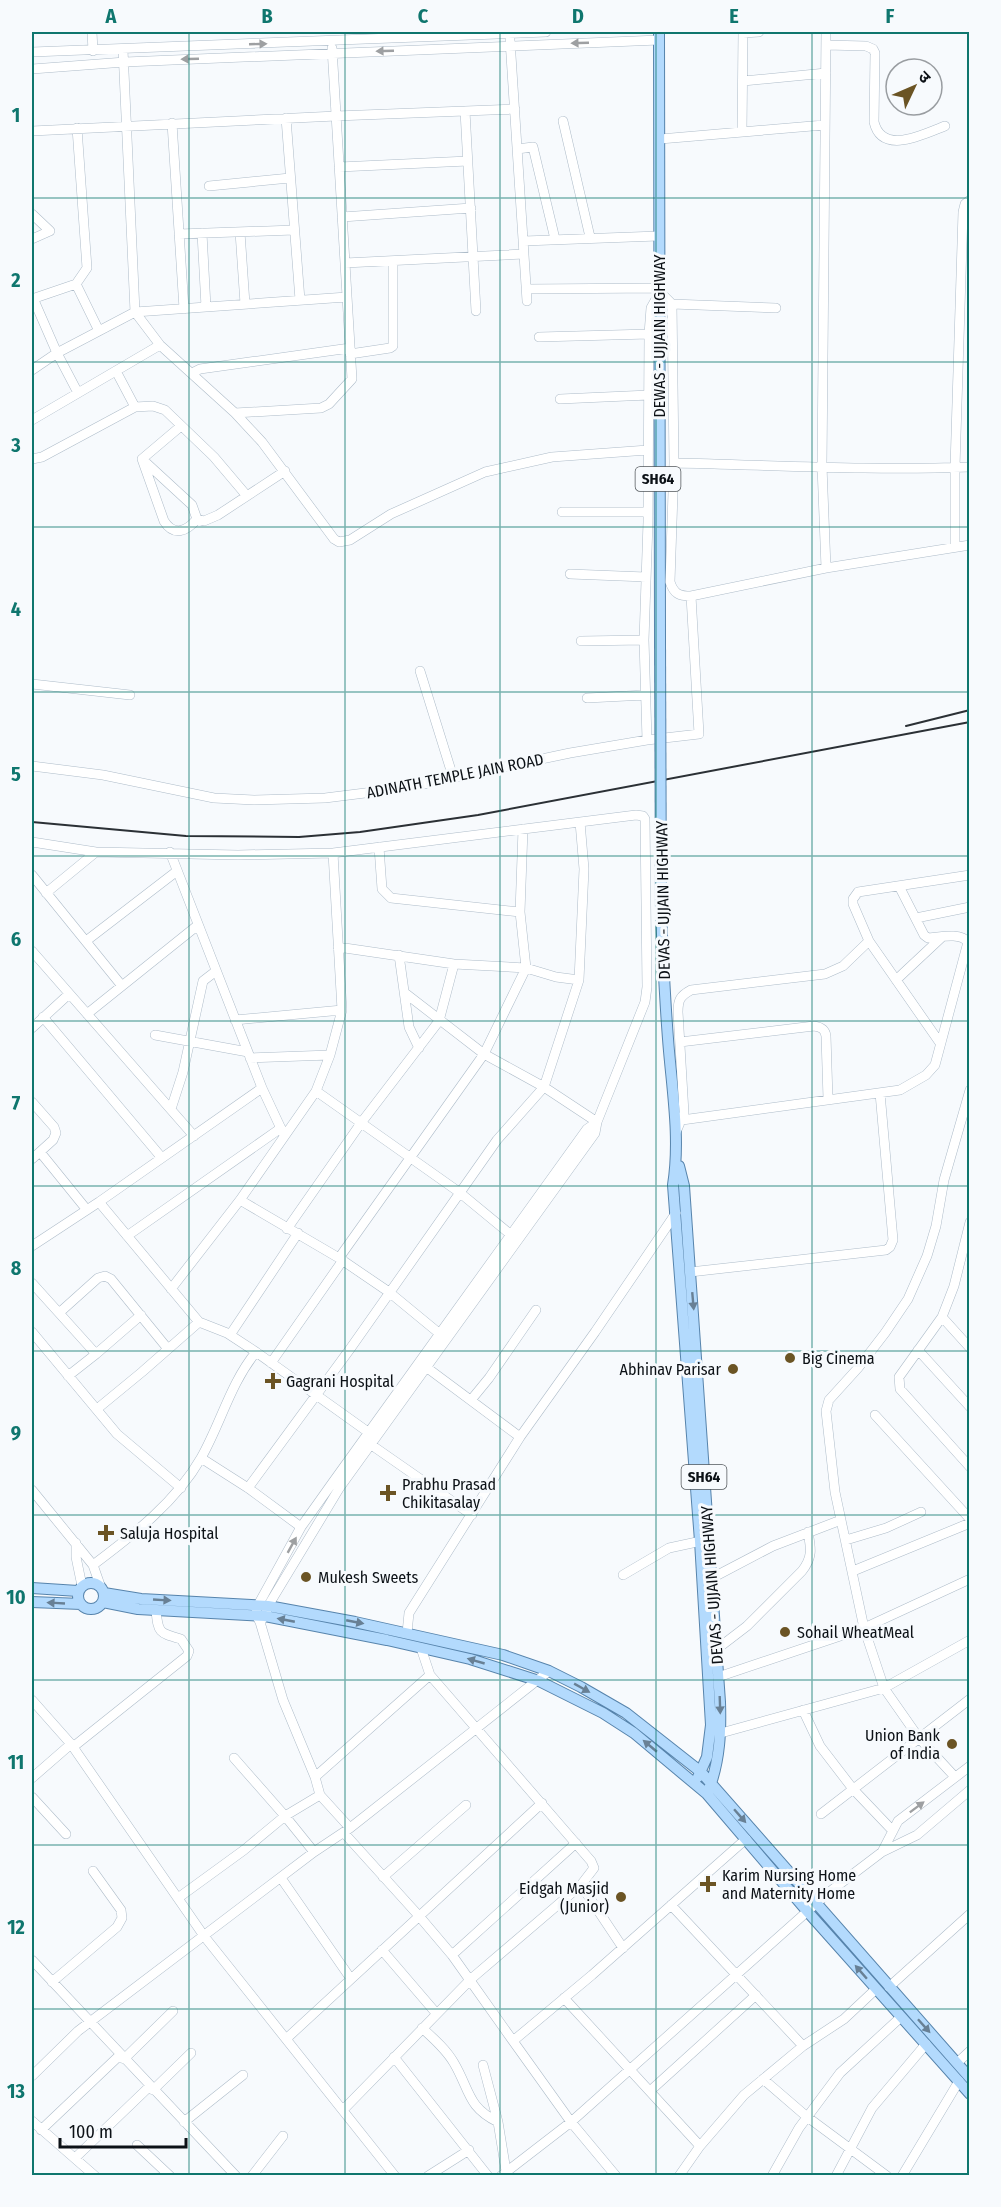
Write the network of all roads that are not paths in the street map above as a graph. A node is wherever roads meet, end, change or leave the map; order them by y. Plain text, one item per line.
1 (92, 32) edge
2 (546, 32) edge
3 (743, 32) edge
4 (759, 32) edge
5 (826, 32) edge
6 (450, 33) edge
7 (510, 33) edge
8 (659, 36) edge
9 (331, 40) junction
10 (826, 45) junction
11 (511, 46) junction
12 (461, 48) junction
13 (123, 50) junction
14 (93, 51) junction
15 (32, 52) edge
16 (332, 53) junction
17 (125, 62) junction
18 (32, 69) edge
19 (826, 73) junction
20 (743, 81) junction
21 (515, 109) junction
22 (465, 111) junction
23 (336, 116) junction
24 (286, 118) junction
25 (563, 121) dead end
26 (172, 123) junction
27 (824, 125) junction
28 (127, 126) junction
29 (945, 126) dead end
30 (77, 128) junction
31 (32, 131) edge
32 (742, 132) junction
33 (660, 139) junction
34 (517, 149) junction
35 (468, 161) junction
36 (339, 167) junction
37 (290, 178) junction
38 (209, 186) dead end
39 (969, 200) edge
40 (471, 208) junction
41 (32, 214) edge
42 (342, 217) junction
43 (294, 230) junction
44 (240, 232) junction
45 (202, 233) junction
46 (179, 234) junction
47 (658, 236) junction
48 (590, 237) junction
49 (32, 239) edge
50 (555, 239) junction
51 (524, 240) junction
52 (524, 254) junction
53 (473, 257) junction
54 (393, 261) junction
55 (345, 263) junction
56 (76, 284) junction
57 (965, 285) edge
58 (526, 289) junction
59 (660, 290) junction
60 (347, 297) junction
61 (32, 298) edge
62 (300, 300) junction
63 (527, 301) dead end
64 (245, 304) junction
65 (672, 304) junction
66 (206, 307) junction
67 (776, 308) dead end
68 (184, 309) junction
69 (476, 311) dead end
70 (135, 312) junction
71 (99, 331) junction
72 (649, 334) junction
73 (539, 337) dead end
74 (160, 345) junction
75 (350, 351) junction
76 (57, 354) junction
77 (32, 370) edge
78 (116, 371) junction
79 (192, 373) junction
80 (78, 393) junction
81 (649, 395) junction
82 (560, 399) dead end
83 (135, 406) junction
84 (236, 413) junction
85 (32, 420) edge
86 (181, 426) junction
87 (648, 450) junction
88 (32, 459) edge
89 (142, 459) junction
90 (674, 463) junction
91 (822, 466) junction
92 (955, 467) junction
93 (969, 467) edge
94 (285, 471) junction
95 (247, 496) junction
96 (562, 512) dead end
97 (648, 512) junction
98 (198, 519) junction
99 (969, 545) edge
100 (955, 548) junction
101 (826, 568) junction
102 (570, 574) dead end
103 (646, 577) junction
104 (691, 596) junction
105 (644, 640) junction
106 (660, 640) joint
107 (581, 641) dead end
108 (420, 670) dead end
109 (32, 684) edge
110 (130, 695) dead end
111 (646, 695) junction
112 (587, 698) dead end
113 (647, 740) junction
114 (32, 766) edge
115 (453, 777) junction
116 (580, 822) junction
117 (524, 830) junction
118 (32, 842) edge
119 (379, 848) junction
120 (96, 852) junction
121 (170, 852) junction
122 (333, 853) junction
123 (177, 871) junction
124 (32, 874) edge
125 (969, 875) edge
126 (899, 886) junction
127 (46, 892) junction
128 (969, 907) edge
129 (520, 912) junction
130 (916, 918) junction
131 (198, 925) junction
132 (942, 937) junction
133 (86, 941) junction
134 (869, 941) junction
135 (338, 947) junction
136 (32, 951) edge
137 (399, 955) junction
138 (454, 964) junction
139 (526, 968) junction
140 (216, 971) junction
141 (579, 980) junction
142 (896, 980) junction
143 (122, 986) junction
144 (405, 993) junction
145 (69, 994) junction
146 (342, 1010) junction
147 (87, 1014) junction
148 (43, 1017) junction
149 (235, 1020) junction
150 (439, 1021) junction
151 (32, 1027) edge
152 (154, 1035) dead end
153 (190, 1042) junction
154 (680, 1042) junction
155 (939, 1043) junction
156 (419, 1048) junction
157 (330, 1054) junction
158 (484, 1054) junction
159 (249, 1055) junction
160 (544, 1087) junction
161 (262, 1088) junction
162 (969, 1090) edge
163 (316, 1091) junction
164 (880, 1093) junction
165 (828, 1099) junction
166 (32, 1102) edge
167 (171, 1109) junction
168 (682, 1120) junction
169 (597, 1122) junction
170 (361, 1123) junction
171 (282, 1132) junction
172 (676, 1132) junction
173 (194, 1136) junction
174 (40, 1152) junction
175 (410, 1157) junction
176 (162, 1158) junction
177 (32, 1159) edge
178 (677, 1160) junction
179 (459, 1192) junction
180 (240, 1200) junction
181 (99, 1202) junction
182 (87, 1210) junction
183 (676, 1213) junction
184 (969, 1222) edge
185 (287, 1229) junction
186 (298, 1233) junction
187 (510, 1234) junction
188 (127, 1236) junction
189 (32, 1246) edge
190 (341, 1259) junction
191 (690, 1272) junction
192 (32, 1283) edge
193 (171, 1290) junction
194 (389, 1293) junction
195 (536, 1310) dead end
196 (59, 1313) junction
197 (141, 1315) junction
198 (942, 1317) junction
199 (199, 1322) junction
200 (32, 1332) edge
201 (440, 1334) junction
202 (230, 1335) junction
203 (969, 1348) edge
204 (168, 1349) junction
205 (918, 1350) junction
206 (256, 1352) junction
207 (96, 1354) junction
208 (271, 1363) junction
209 (426, 1367) junction
210 (68, 1376) junction
211 (315, 1395) junction
212 (471, 1400) junction
213 (969, 1407) edge
214 (97, 1409) junction
215 (875, 1415) dead end
216 (368, 1432) junction
217 (520, 1437) junction
218 (370, 1444) junction
219 (201, 1458) junction
220 (969, 1467) edge
221 (181, 1488) junction
222 (248, 1488) junction
223 (32, 1490) edge
224 (921, 1512) dead end
225 (471, 1515) junction
226 (841, 1520) junction
227 (969, 1521) edge
228 (301, 1527) junction
229 (808, 1532) junction
230 (704, 1540) junction
231 (846, 1540) junction
232 (76, 1543) junction
233 (93, 1565) junction
234 (853, 1571) junction
235 (623, 1575) dead end
236 (712, 1578) junction
237 (969, 1579) edge
238 (32, 1588) edge
239 (80, 1589) junction
240 (102, 1593) junction
241 (32, 1602) edge
242 (81, 1604) junction
243 (156, 1610) junction
244 (261, 1613) junction
245 (864, 1628) junction
246 (407, 1633) junction
247 (969, 1640) edge
248 (422, 1648) junction
249 (717, 1649) junction
250 (549, 1671) junction
251 (430, 1675) junction
252 (718, 1677) junction
253 (539, 1680) junction
254 (884, 1688) junction
255 (32, 1699) edge
256 (969, 1699) edge
257 (803, 1710) junction
258 (476, 1728) junction
259 (721, 1733) junction
260 (919, 1738) junction
261 (72, 1746) junction
262 (234, 1758) dead end
263 (969, 1766) edge
264 (701, 1772) junction
265 (32, 1778) edge
266 (315, 1778) junction
267 (955, 1778) junction
268 (695, 1783) junction
269 (709, 1789) junction
270 (854, 1789) junction
271 (320, 1795) junction
272 (967, 1796) edge
273 (32, 1797) edge
274 (542, 1803) junction
275 (466, 1805) dead end
276 (821, 1814) dead end
277 (285, 1816) junction
278 (347, 1831) junction
279 (893, 1831) junction
280 (66, 1834) dead end
281 (746, 1839) junction
282 (576, 1843) junction
283 (314, 1852) junction
284 (882, 1852) junction
285 (93, 1871) dead end
286 (383, 1877) junction
287 (280, 1878) junction
288 (581, 1885) junction
289 (178, 1898) junction
290 (671, 1905) junction
291 (811, 1908) junction
292 (969, 1914) edge
293 (419, 1916) junction
294 (204, 1936) junction
295 (623, 1948) junction
296 (382, 1950) junction
297 (452, 1955) junction
298 (32, 1960) edge
299 (735, 1973) junction
300 (351, 1979) junction
301 (471, 1979) junction
302 (52, 1982) junction
303 (889, 1988) junction
304 (876, 1989) junction
305 (756, 1995) junction
306 (564, 1998) junction
307 (173, 2010) dead end
308 (436, 2013) junction
309 (901, 2017) junction
310 (89, 2022) junction
311 (422, 2028) junction
312 (286, 2039) junction
313 (513, 2041) junction
314 (926, 2044) junction
315 (803, 2046) junction
316 (969, 2051) edge
317 (191, 2053) dead end
318 (122, 2057) junction
319 (394, 2057) junction
320 (957, 2063) junction
321 (483, 2065) dead end
322 (629, 2069) junction
323 (243, 2075) dead end
324 (32, 2076) edge
325 (764, 2079) junction
326 (964, 2080) edge
327 (152, 2088) junction
328 (650, 2091) junction
329 (969, 2094) edge
330 (343, 2110) junction
331 (807, 2116) junction
332 (32, 2121) edge
333 (184, 2122) junction
334 (498, 2122) junction
335 (571, 2122) junction
336 (41, 2130) junction
337 (283, 2136) dead end
338 (137, 2145) dead end
339 (700, 2146) junction
340 (851, 2147) junction
341 (469, 2150) junction
342 (75, 2158) junction
343 (86, 2167) junction
344 (503, 2173) edge
345 (77, 2175) edge
346 (94, 2175) edge
347 (170, 2175) edge
348 (236, 2175) edge
349 (252, 2175) edge
350 (395, 2175) edge
351 (428, 2175) edge
352 (488, 2175) edge
353 (616, 2175) edge
354 (680, 2175) edge
355 (772, 2175) edge
356 (836, 2175) edge
357 (887, 2175) edge
358 (902, 2175) edge

1 - 14 street
2 - 7 street
3 - 4 street
3 - 20 street
5 - 10 street
6 - 7 street
6 - 9 street
6 - 12 street
7 - 11 street
8 -> 11 street
8 - 33 main road, DEWAS - UJJAIN HIGHWAY / SH64
13 -> 9 street
9 - 16 street
10 - 19 street
10 - 29 street
11 - 12 street
11 - 21 street
12 -> 16 street
13 - 14 street
13 - 17 street
14 - 15 street
16 -> 17 street
16 - 23 street
17 - 18 street
17 - 28 street
19 - 20 street
19 - 27 street
20 - 32 street
21 - 22 street
21 - 34 street
22 - 23 street
22 - 35 street
23 - 24 street
23 - 36 street
24 - 26 street
24 - 37 street
25 - 48 street
26 - 28 street
26 - 46 street
27 - 32 street
27 - 91 street
28 - 30 street
28 - 70 street
30 - 31 street
30 - 56 street
32 - 33 street
33 - 47 main road, DEWAS - UJJAIN HIGHWAY / SH64
34 - 50 street
34 - 51 street
35 - 36 street
35 - 40 street
36 - 42 street
37 - 38 street
37 - 43 street
39 - 57 street
40 - 42 street
40 - 53 street
41 - 49 street
42 - 55 street
43 - 44 street
43 - 62 street
44 - 45 street
44 - 64 street
45 - 46 street
45 - 66 street
46 - 68 street
47 - 48 street
47 - 59 main road, DEWAS - UJJAIN HIGHWAY / SH64
48 - 50 street
50 - 51 street
51 - 52 street
52 - 53 street
52 - 58 street
53 - 54 street
53 - 69 street
54 - 55 street
54 - 75 street
55 - 60 street
56 - 61 street
56 - 71 street
57 - 92 street
58 - 59 street
58 - 63 street
59 - 65 street
59 - 72 street
59 - 106 main road, DEWAS - UJJAIN HIGHWAY / SH64
60 - 62 street
60 - 75 street
61 - 76 street
62 - 64 street
64 - 66 street
65 - 67 street
65 - 90 street
66 - 68 street
68 - 70 street
70 - 71 street
70 - 74 street
71 - 76 street
72 - 73 street
72 - 81 street
74 - 78 street
74 - 79 street
75 - 79 street
75 - 84 street
76 - 77 street
76 - 80 street
78 - 80 street
78 - 83 street
79 - 84 street
80 - 85 street
81 - 82 street
81 - 87 street
83 - 86 street
83 - 88 street
84 - 94 street
86 - 89 street
86 - 95 street
87 - 94 street
87 - 97 street
89 - 98 street
89 - 98 street
90 - 91 street
90 - 104 street
91 - 92 street
91 - 101 street
92 - 93 street
92 - 100 street
94 - 95 street
95 - 98 street
96 - 97 street
97 - 103 street
99 - 100 street
100 - 101 street
101 - 104 street
102 - 103 street
103 - 105 street
104 - 113 street, ADINATH TEMPLE JAIN ROAD
105 - 107 street
105 - 111 street
106 - 172 main road, DEVAS - UJJAIN HIGHWAY / SH64, bridge
108 - 115 street
109 - 110 street
111 - 112 street
111 - 113 street
113 - 115 street, ADINATH TEMPLE JAIN ROAD
114 - 115 street, ADINATH TEMPLE JAIN ROAD
116 - 117 street
116 - 141 street
116 - 169 street
117 - 119 street
117 - 129 street
118 - 120 street
119 - 122 street
119 - 129 street
120 - 121 street
120 - 127 street
121 - 122 street
121 - 123 street
122 - 135 street
123 - 131 street
123 - 133 street
124 - 127 street
125 - 126 street
126 - 130 street
126 - 134 street
127 - 133 street
128 - 130 street
129 - 139 street
130 - 132 street
131 - 140 street
131 - 143 street
132 - 142 street
132 - 155 street
133 - 143 street
134 - 142 street
134 - 154 street
135 - 137 street
135 - 146 street
136 - 145 street
137 - 138 street
137 - 144 street
138 - 139 street
138 - 150 street
139 - 141 street
139 - 158 street
140 - 149 street
140 - 153 street
141 - 160 street
142 - 155 street
143 - 147 street
144 - 150 street
144 - 156 street
145 - 147 street
145 - 148 street
146 - 149 street
146 - 157 street
147 - 167 street
148 - 151 street
148 - 176 street
149 - 159 street
150 - 156 street
150 - 158 street
152 - 153 street
153 - 159 street
153 - 167 street
154 - 165 street
154 - 168 street
155 - 164 street
156 - 170 street
157 - 159 street
157 - 163 street
158 - 160 street
158 - 175 street
159 - 161 street
160 - 169 street
160 - 179 street
161 - 171 street
161 - 173 street
162 - 226 street
163 - 170 street
163 - 171 street
164 - 165 street
164 - 191 street
165 - 168 street
166 - 174 street
167 - 173 street
168 - 172 street
169 - 187 street
169 - 209 street
170 - 175 street
170 - 185 street
171 - 180 street
171 - 188 street
172 - 178 main road, DEVAS - UJJAIN HIGHWAY / SH64
173 - 176 street
174 - 177 street
174 - 182 street
175 - 179 street
175 - 190 street
176 - 181 street
178 - 183 main road, DEVAS - UJJAIN HIGHWAY / SH64
178 - 191 main road, DEVAS - UJJAIN HIGHWAY / SH64
179 - 187 street
179 - 194 street
180 - 185 street
180 - 193 street
181 - 182 street
181 - 188 street
182 - 189 street
183 - 217 street
183 - 230 main road, DEVAS - UJJAIN HIGHWAY / SH64
184 - 198 street
185 - 186 street
186 - 190 street
186 - 202 street
187 - 201 street
188 - 193 street
190 - 194 street
190 - 208 street
191 -> 230 main road, DEVAS - UJJAIN HIGHWAY / SH64
192 - 196 street
193 - 199 street
194 - 201 street
194 - 211 street
195 - 212 street
196 - 197 street
196 - 207 street
197 - 204 street
197 - 207 street
198 - 203 street
198 - 205 street
199 - 202 street
199 - 204 street
200 - 210 street
201 - 216 street
202 - 206 street
204 - 214 street
205 - 213 street
205 - 220 street
206 - 208 street
206 - 219 street
207 - 210 street
208 - 211 street
209 - 212 street
209 - 218 street
210 - 214 street
211 - 216 street
211 - 222 street
212 - 217 street
214 - 221 street
215 - 227 street
216 - 228 street
217 - 225 street
218 - 225 street
218 - 244 street
219 - 221 street
219 - 222 street
221 - 233 street
222 - 228 street
223 - 232 street
224 - 231 street
225 - 246 street
226 - 229 street
226 - 231 street
227 - 234 street
244 -> 228 street
229 - 236 street
229 - 249 street
230 - 235 street
230 - 236 main road, DEVAS - UJJAIN HIGHWAY / SH64
230 - 264 main road, DEVAS - UJJAIN HIGHWAY / SH64
231 - 234 street
232 - 233 street
232 - 239 street
233 - 240 street
234 - 245 street
236 - 249 main road, DEVAS - UJJAIN HIGHWAY / SH64
237 - 245 street
238 - 239 main road
239 - 240 main road
239 - 242 main road
240 - 242 main road
240 - 243 main road
240 -> 244 main road
242 -> 241 main road
243 - 244 main road
243 - 261 street
244 -> 246 main road
248 -> 244 main road
244 - 266 street
245 - 252 street
245 - 254 street
246 - 250 main road
247 - 254 street
248 - 251 street
253 -> 248 main road
249 - 252 main road, DEVAS - UJJAIN HIGHWAY / SH64
250 - 253 street
250 -> 264 main road
251 - 258 street
251 - 266 street
252 -> 259 main road, DEVAS - UJJAIN HIGHWAY / SH64
253 - 258 street
268 -> 253 main road
254 - 257 street
254 - 260 street
255 - 261 street
256 - 260 street
257 - 259 street
257 - 270 street
258 - 274 street
258 - 278 street
259 - 269 main road, DEVAS - UJJAIN HIGHWAY / SH64
260 - 267 street
260 - 270 street
261 - 265 street
261 - 289 street
262 - 277 street
263 - 267 street
264 - 268 main road, DEVAS - UJJAIN HIGHWAY / SH64
264 - 269 main road
266 - 271 street
279 -> 267 street
268 - 269 main road
269 - 281 main road
269 -> 291 main road
270 - 276 street
270 - 279 street
271 - 277 street
271 - 278 street
272 - 284 street
273 - 280 street
274 - 282 street
274 - 293 street
275 - 286 street
277 - 283 street
277 - 289 street
278 - 283 street
278 - 286 street
279 - 284 street
281 - 290 street
281 - 291 main road
282 - 288 street
282 - 297 street
283 - 287 street
284 - 291 street
285 - 302 street
286 - 293 street
287 - 294 street
287 - 300 street
288 - 295 street
288 - 301 street
289 - 294 street
290 - 295 street
290 - 299 street
291 - 299 street
291 - 303 main road
304 -> 291 main road
292 - 303 street
293 - 296 street
293 - 297 street
294 - 310 street
294 - 312 street
295 - 306 street
296 - 300 street
296 - 308 street
297 - 301 street
298 - 302 street
299 - 305 street
299 - 322 street
300 - 312 street
301 - 308 street
301 - 313 street
302 - 310 street
303 -> 320 main road
304 - 309 main road
304 - 315 street
305 - 315 street
305 - 328 street
306 - 313 street
306 - 322 street
307 - 318 street
308 - 311 street
309 - 314 main road
309 - 331 street
310 - 318 street
310 - 324 street
311 - 319 street
311 - 334 street
312 - 330 street
313 - 335 street
314 - 326 main road
314 - 340 street
315 - 325 street
316 - 320 street
317 - 327 street
318 - 327 street
318 - 336 street
319 - 330 street
319 - 341 street
320 - 326 main road
321 - 334 street
322 - 328 street
322 - 335 street
323 - 333 street
325 - 331 street
325 - 339 street
326 - 329 main road
326 - 358 street
327 - 333 street
327 - 342 street
328 - 339 street
330 - 350 street
331 - 340 street
331 - 355 street
332 - 336 street
333 - 348 street
334 - 344 street
335 - 344 street
335 - 353 street
336 - 342 street
337 - 349 street
338 - 347 street
339 - 354 street
340 - 356 street
340 - 357 street
341 - 351 street
341 - 352 street
342 - 343 street
343 - 345 street
343 - 346 street

